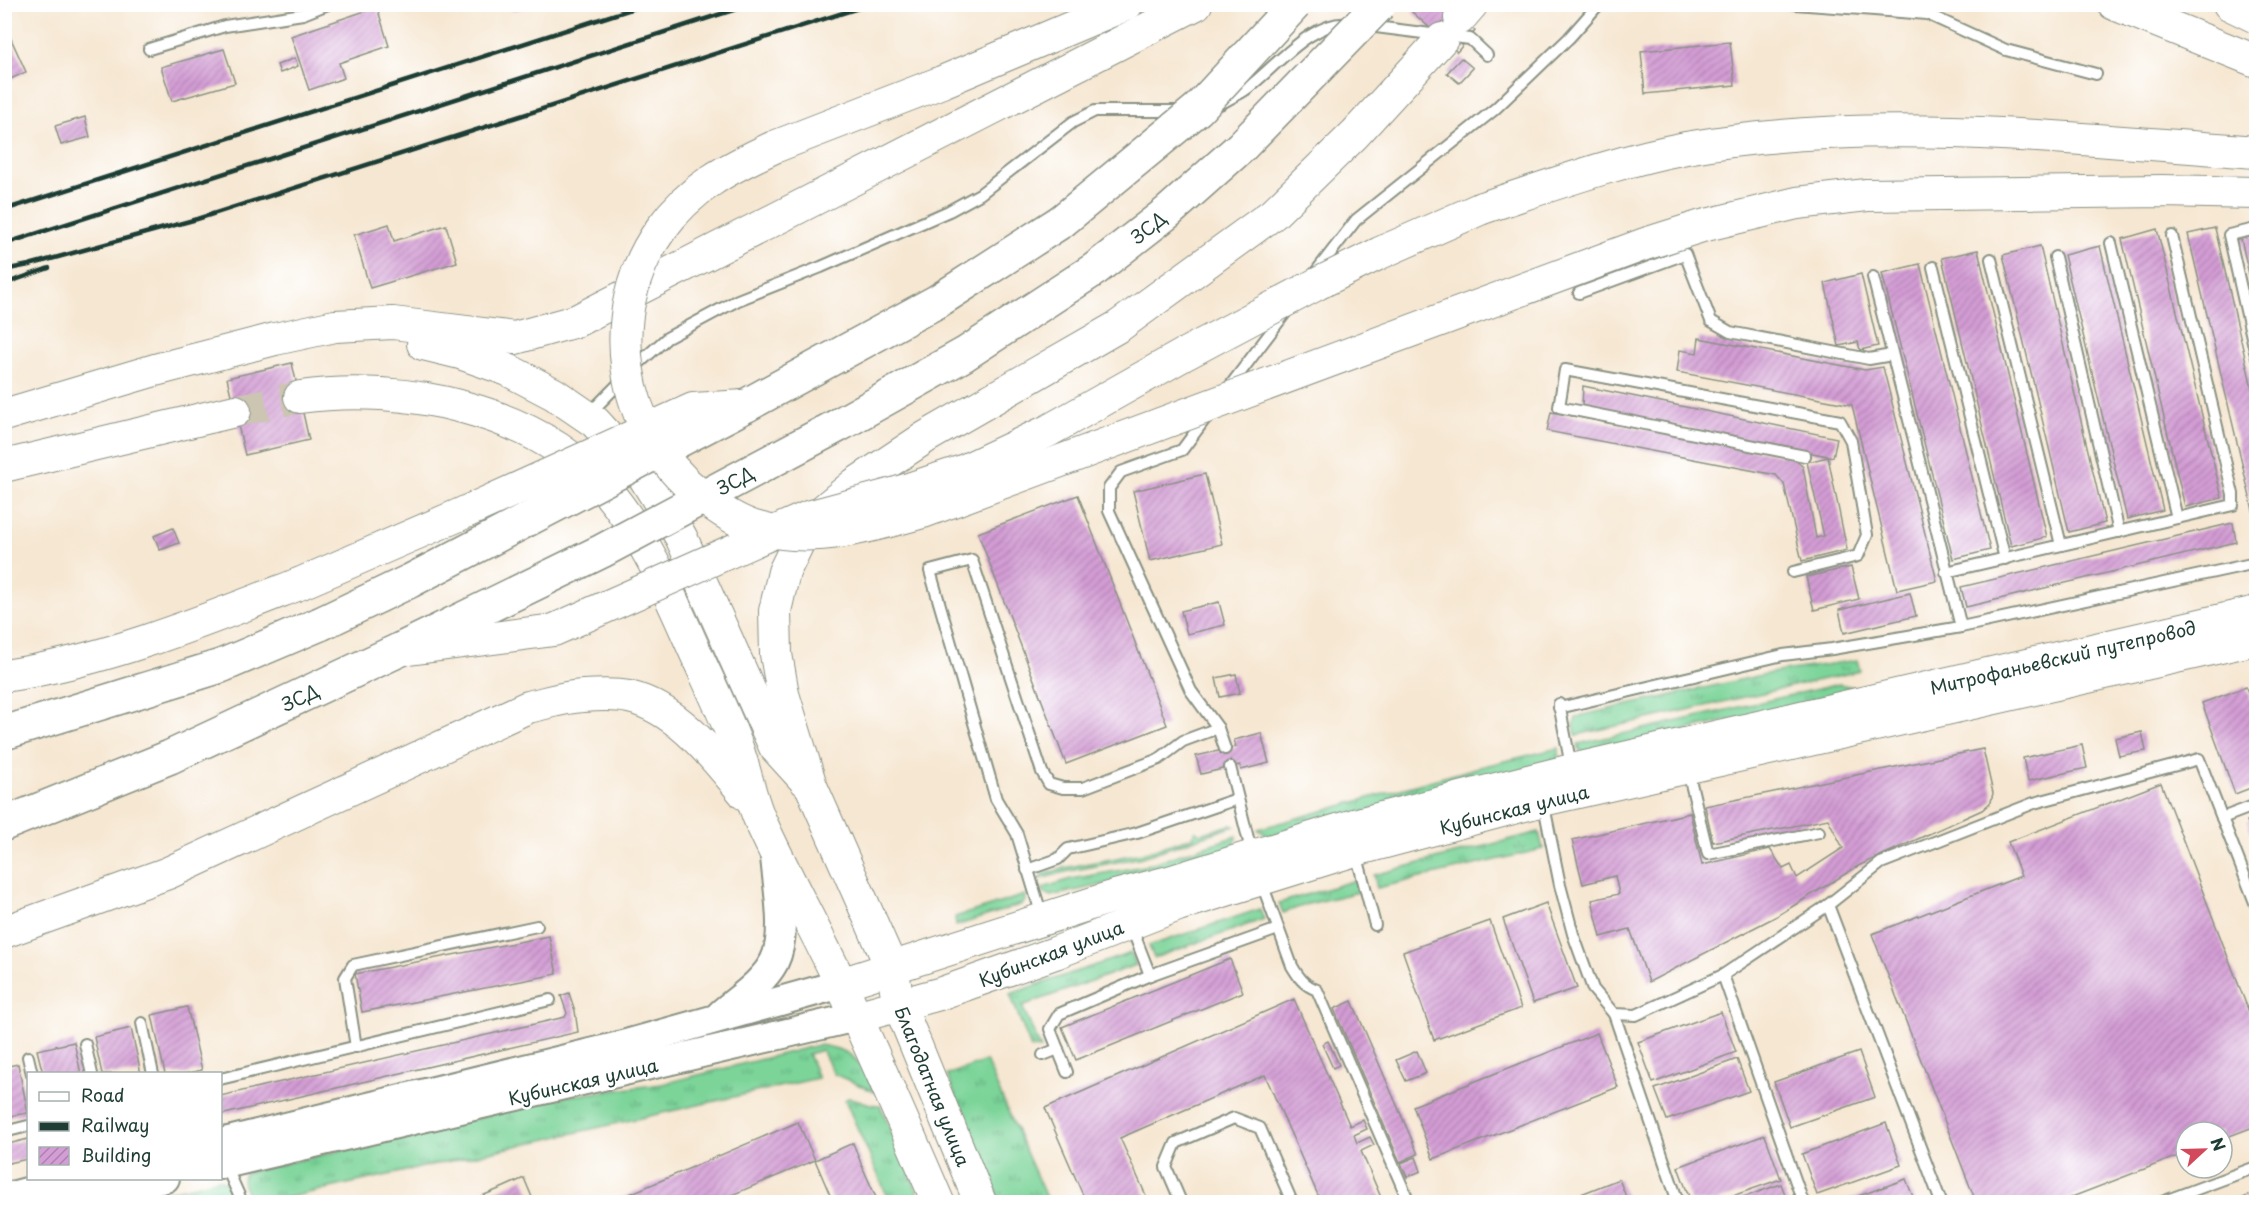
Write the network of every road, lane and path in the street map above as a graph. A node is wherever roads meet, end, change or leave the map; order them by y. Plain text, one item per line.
1 (328, 4) edge
2 (1127, 4) edge
3 (1196, 4) edge
4 (1295, 4) edge
5 (1380, 4) edge
6 (1599, 4) edge
7 (1795, 4) edge
8 (2114, 4) edge
9 (2229, 4) edge
10 (2256, 17) edge
11 (1458, 21) edge
12 (149, 48) dead end
13 (1486, 55) dead end
14 (2256, 61) edge
15 (2096, 74) dead end
16 (2256, 152) edge
17 (2256, 193) edge
18 (2256, 229) edge
19 (2172, 236) dead end
20 (2111, 243) dead end
21 (2055, 256) dead end
22 (1991, 258) dead end
23 (1933, 267) dead end
24 (1873, 278) dead end
25 (1579, 293) dead end
26 (1892, 355) junction
27 (2256, 355) edge
28 (300, 397) tunnel mouth
29 (745, 405) junction
30 (235, 411) tunnel mouth
31 (4, 417) edge
32 (587, 417) junction
33 (1805, 456) dead end
34 (4, 466) edge
35 (2176, 518) junction
36 (2119, 532) junction
37 (2061, 545) junction
38 (2005, 559) junction
39 (2256, 563) edge
40 (1793, 572) dead end
41 (1946, 573) junction
42 (2256, 612) edge
43 (1961, 627) junction
44 (2256, 639) edge
45 (399, 650) junction
46 (4, 676) edge
47 (1873, 714) junction
48 (1218, 728) junction
49 (4, 733) edge
50 (1225, 749) dead end
51 (1230, 767) dead end
52 (1688, 768) junction
53 (1572, 770) junction
54 (811, 786) junction
55 (1237, 799) junction
56 (1543, 800) junction
57 (753, 804) junction
58 (2256, 805) edge
59 (2222, 818) junction
60 (4, 824) edge
61 (1819, 832) dead end
62 (1355, 850) junction
63 (774, 851) junction
64 (1256, 867) junction
65 (1027, 870) junction
66 (1828, 905) junction
67 (2256, 905) edge
68 (1043, 919) junction
69 (1130, 923) junction
70 (1375, 925) dead end
71 (537, 926) dead end
72 (1278, 928) junction
73 (4, 932) edge
74 (892, 969) junction
75 (1150, 975) junction
76 (1723, 975) junction
77 (841, 984) junction
78 (550, 1000) dead end
79 (899, 1004) junction
80 (1614, 1014) junction
81 (856, 1017) junction
82 (715, 1019) junction
83 (142, 1023) dead end
84 (85, 1044) dead end
85 (356, 1047) junction
86 (1058, 1048) junction
87 (1043, 1055) dead end
88 (28, 1057) dead end
89 (32, 1072) edge
90 (92, 1072) edge
91 (153, 1072) edge
92 (1067, 1072) dead end
93 (222, 1079) edge
94 (27, 1126) edge
95 (4, 1132) edge
96 (222, 1155) edge
97 (2256, 1167) edge
98 (76, 1180) edge
99 (161, 1180) edge
100 (4, 1198) edge
101 (70, 1203) edge
102 (242, 1203) edge
103 (938, 1203) edge
104 (980, 1203) edge
105 (1181, 1203) edge
106 (1292, 1203) edge
107 (1409, 1203) edge
108 (1678, 1203) edge
109 (1803, 1203) edge
110 (1941, 1203) edge
111 (2162, 1203) edge

1 - 12 lane
2 - 17 main road, bridge
3 - 31 main road
4 - 29 highway, bridge
5 - 45 highway, ЗСД, bridge
6 - 48 lane
7 - 15 lane
8 - 14 main road
9 - 10 main road
11 - 54 main road
13 - 32 lane
16 - 45 main road, bridge
18 - 27 lane
19 - 35 lane
20 - 35 lane
21 - 36 lane
22 - 37 lane
23 - 38 lane
24 - 26 lane
25 - 26 lane
26 - 41 lane
28 - 57 main road
29 - 46 main road, bridge
29 - 49 highway, bridge
30 - 34 main road
31 - 32 main road
32 - 54 main road
33 - 40 lane
35 - 36 lane
36 - 37 lane
37 - 38 lane
38 - 41 lane
39 - 43 lane
41 - 43 lane
42 - 47 main road, Митрофаньевский путепровод
43 - 53 lane
44 - 47 main road, Митрофаньевский путепровод
45 - 60 highway, ЗСД
47 - 52 main road, Кубинская улица
47 - 53 main road, Кубинская улица
48 - 50 lane
48 - 65 lane
51 - 55 lane
52 - 56 main road, Кубинская улица
52 - 61 lane
53 - 64 main road, Кубинская улица
54 - 74 main road, Благодатная улица
55 - 64 lane
55 - 65 lane
56 - 62 main road, Кубинская улица
56 - 80 lane
57 - 63 main road
57 - 73 main road
58 - 59 lane
59 - 66 lane
59 - 67 lane
62 - 64 main road, Кубинская улица
62 - 70 lane
63 - 77 main road
63 - 82 main road
64 - 68 main road, Кубинская улица
64 - 69 main road, Кубинская улица
64 - 72 lane
65 - 68 lane
66 - 76 lane
66 - 110 lane
68 - 74 main road, Кубинская улица
69 - 75 lane
69 - 79 main road, Кубинская улица
71 - 85 lane
72 - 75 lane
72 - 107 lane
74 - 77 main road, Кубинская улица
74 - 79 main road, Благодатная улица
75 - 86 lane
76 - 80 lane
76 - 109 lane
77 - 81 main road
77 - 82 main road, Кубинская улица
78 - 85 lane
79 - 81 main road, Кубинская улица
79 - 104 main road, Благодатная улица
80 - 108 lane
81 - 96 main road, Кубинская улица
81 - 103 main road
82 - 96 main road, Кубинская улица
83 - 91 lane
84 - 90 lane
85 - 93 lane
86 - 87 lane
86 - 92 lane
88 - 89 lane
94 - 95 lane
96 - 102 lane
97 - 111 lane
98 - 100 main road
99 - 101 main road
105 - 106 lane

